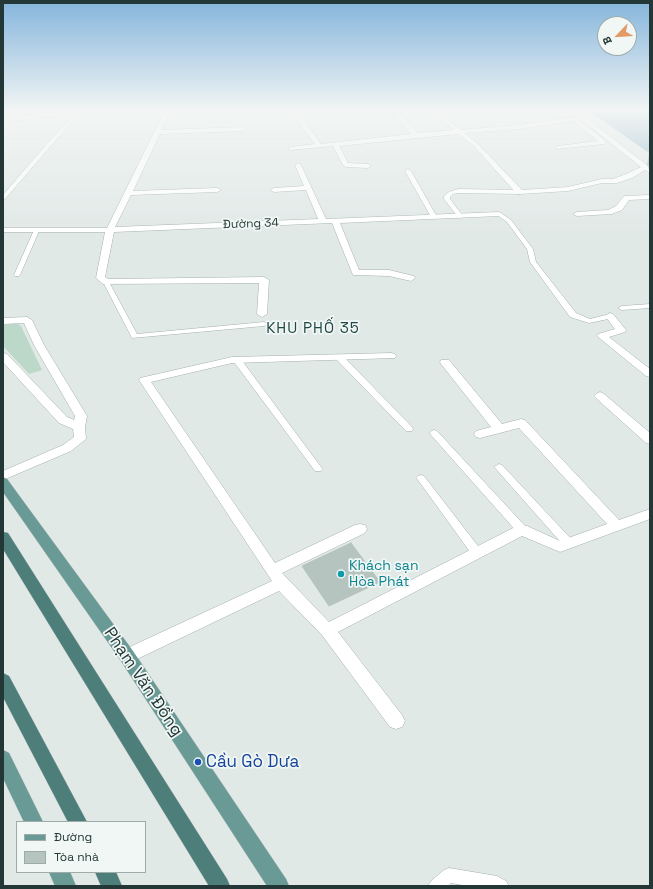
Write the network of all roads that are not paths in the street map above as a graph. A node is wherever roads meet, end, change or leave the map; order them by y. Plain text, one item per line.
1 (43, 151) edge
2 (148, 151) edge
3 (339, 151) edge
4 (482, 151) edge
5 (626, 151) edge
6 (298, 165) dead end
7 (368, 166) dead end
8 (648, 169) edge
9 (408, 171) dead end
10 (308, 188) junction
11 (217, 190) dead end
12 (274, 190) dead end
13 (520, 192) junction
14 (128, 193) junction
15 (650, 197) edge
16 (3, 198) edge
17 (499, 214) joint
18 (577, 214) dead end
19 (460, 216) junction
20 (434, 217) junction
21 (323, 221) junction
22 (335, 221) junction
23 (3, 230) edge
24 (110, 230) junction
25 (36, 231) junction
26 (17, 275) dead end
27 (411, 278) dead end
28 (106, 282) junction
29 (650, 306) edge
30 (622, 308) dead end
31 (262, 314) dead end
32 (610, 316) joint
33 (3, 321) edge
34 (264, 324) dead end
35 (3, 356) edge
36 (391, 356) dead end
37 (338, 357) junction
38 (237, 360) junction
39 (445, 362) dead end
40 (650, 374) edge
41 (600, 396) dead end
42 (79, 427) junction
43 (409, 429) dead end
44 (499, 429) junction
45 (434, 433) dead end
46 (480, 434) dead end
47 (650, 440) edge
48 (499, 466) dead end
49 (318, 468) dead end
50 (3, 476) edge
51 (421, 478) dead end
52 (3, 482) edge
53 (650, 514) edge
54 (616, 526) junction
55 (360, 529) dead end
56 (522, 530) junction
57 (3, 537) edge
58 (569, 544) junction
59 (477, 553) junction
60 (273, 571) junction
61 (281, 583) junction
62 (327, 630) junction
63 (127, 656) junction
64 (3, 681) edge
65 (396, 721) dead end
66 (3, 759) edge
67 (34, 821) edge
68 (77, 821) edge
69 (60, 873) edge
70 (105, 873) edge
71 (66, 886) edge
72 (112, 886) edge
73 (220, 886) edge
74 (279, 886) edge
75 (436, 886) edge
76 (501, 886) edge

1 - 16 lane
2 - 14 street
3 - 7 street
4 - 13 street
5 - 8 street
6 - 10 street
8 - 13 street
9 - 20 lane
10 - 12 street
10 - 21 street
11 - 14 street
13 - 19 lane
14 - 24 street
15 - 18 street
17 - 19 street, Đường 34
17 - 32 lane
19 - 20 street, Đường 34
20 - 22 street, Đường 34
21 - 22 street, Đường 34
21 - 24 street, Đường 34
22 - 27 street
23 - 25 street, Đường 34
24 - 25 street, Đường 34
24 - 28 street
25 - 26 lane
28 - 31 street
28 - 34 lane
29 - 30 lane
32 - 40 street
33 - 42 street
35 - 42 street
36 - 37 street
37 - 38 street
37 - 43 lane
38 - 49 lane
38 - 60 street
39 - 44 street
41 - 47 street
42 - 50 street
44 - 46 street
44 - 54 street
45 - 56 lane
48 - 58 lane
51 - 59 lane
52 - 63 main road, Phạm Văn Đồng
53 - 54 street
54 - 58 street
55 - 60 street
56 - 58 street
56 - 59 street
57 - 73 highway
59 - 62 street
60 - 61 street
61 - 62 street
61 - 63 street
62 - 65 street
63 - 74 main road, Phạm Văn Đồng
64 - 68 highway
66 - 67 main road
69 - 71 main road
70 - 72 highway
75 - 76 lane

